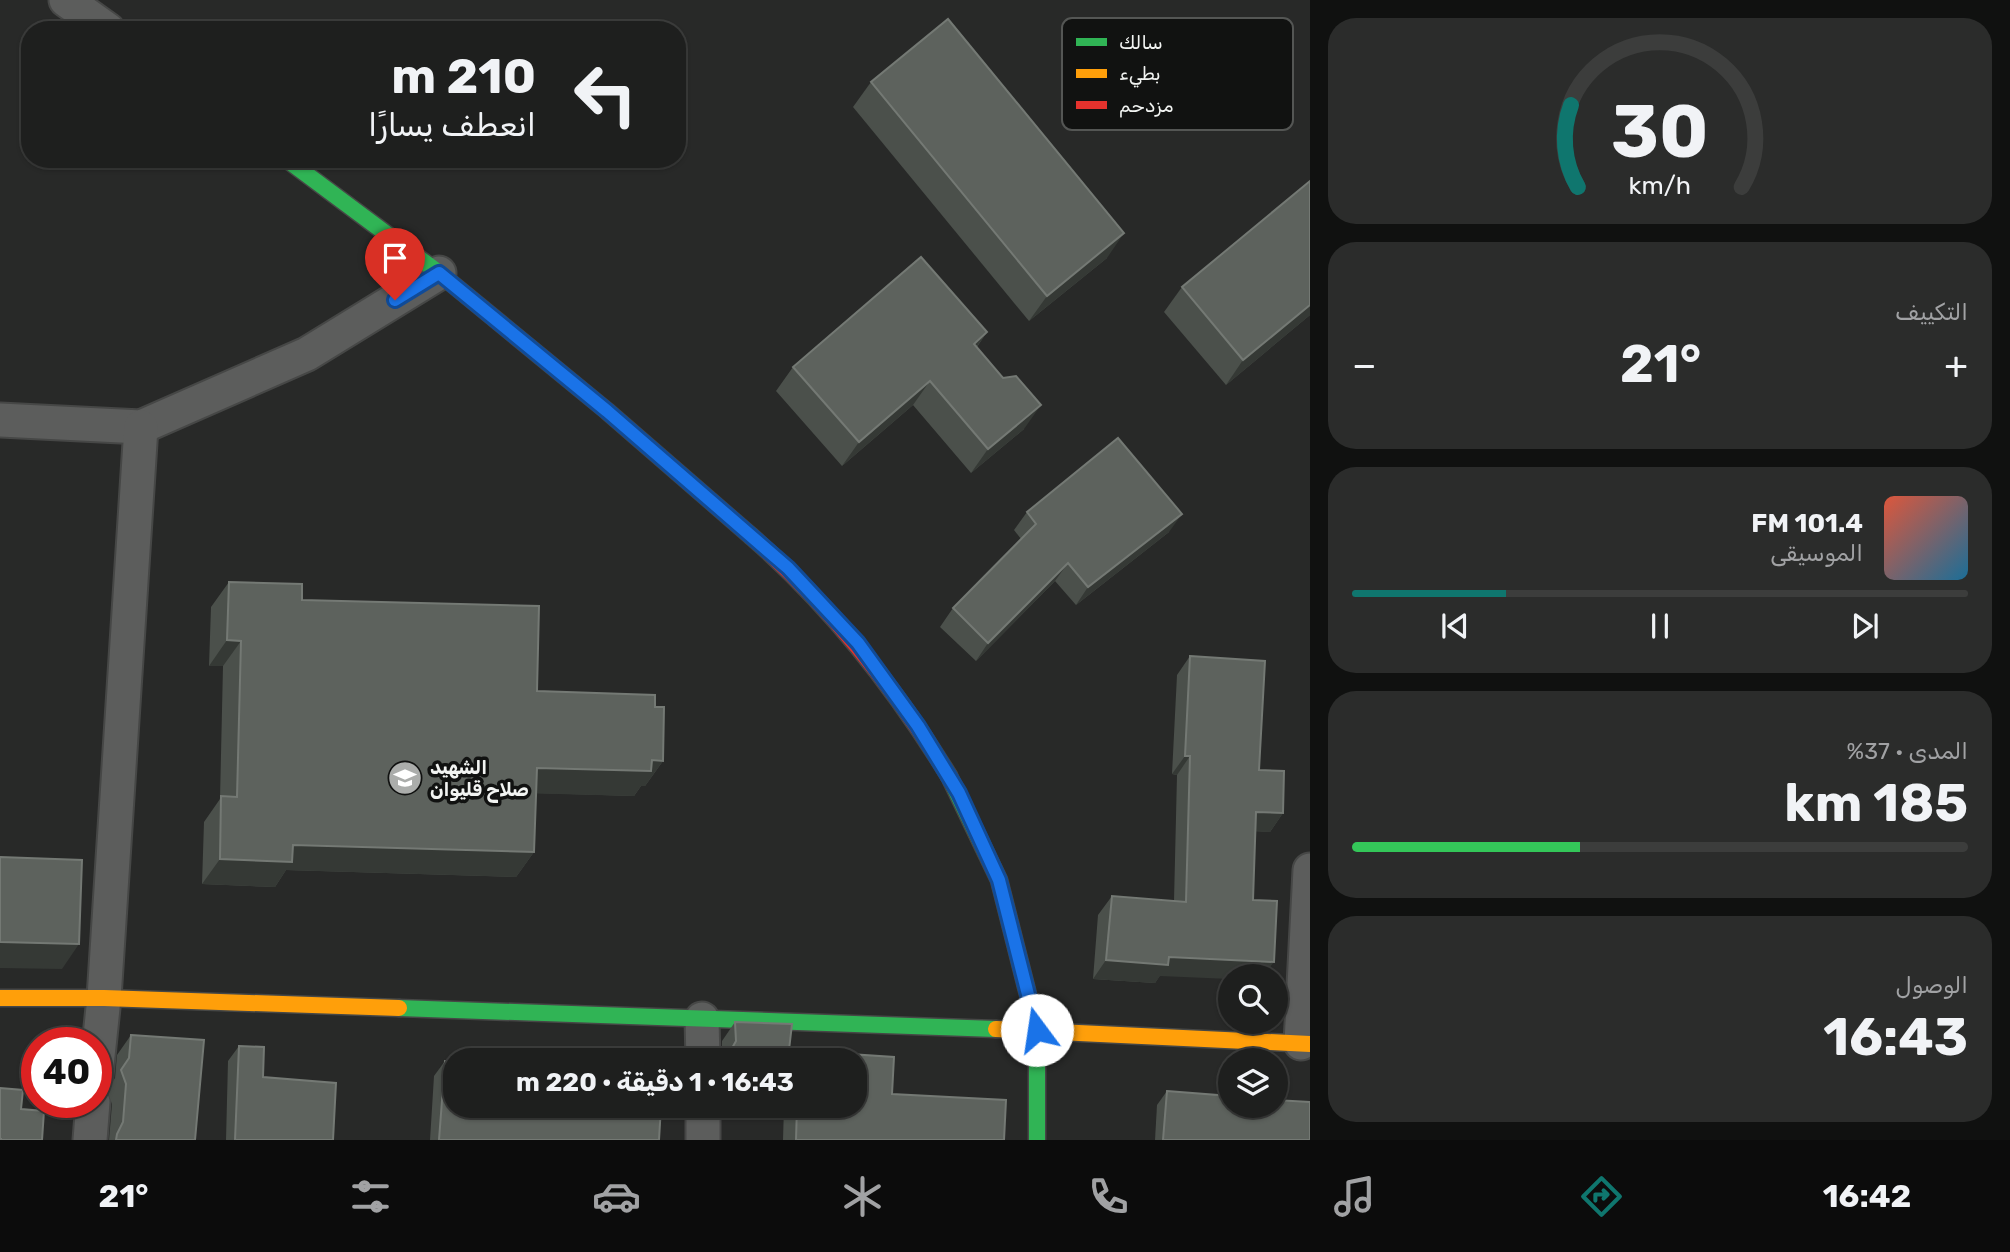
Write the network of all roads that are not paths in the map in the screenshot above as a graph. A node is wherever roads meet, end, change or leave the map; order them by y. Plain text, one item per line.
1 (66, 0) edge
2 (95, 21) edge
3 (298, 168) edge
4 (439, 273) junction
5 (0, 420) edge
6 (141, 427) junction
7 (1310, 870) edge
8 (104, 998) junction
9 (0, 999) edge
10 (702, 1018) junction
11 (101, 1027) edge
12 (1037, 1030) junction
13 (1305, 1043) edge
14 (702, 1048) edge
15 (92, 1118) edge
16 (703, 1118) edge
17 (90, 1140) edge
18 (703, 1140) edge
19 (1037, 1140) edge

1 - 2 street
3 - 4 street
4 - 6 street
4 - 12 street
5 - 6 street
6 - 8 street
7 - 13 street
8 - 9 street
8 - 10 street
8 - 11 street
10 - 12 street
10 - 14 street
12 - 13 street
12 - 19 street
15 - 17 street
16 - 18 street

